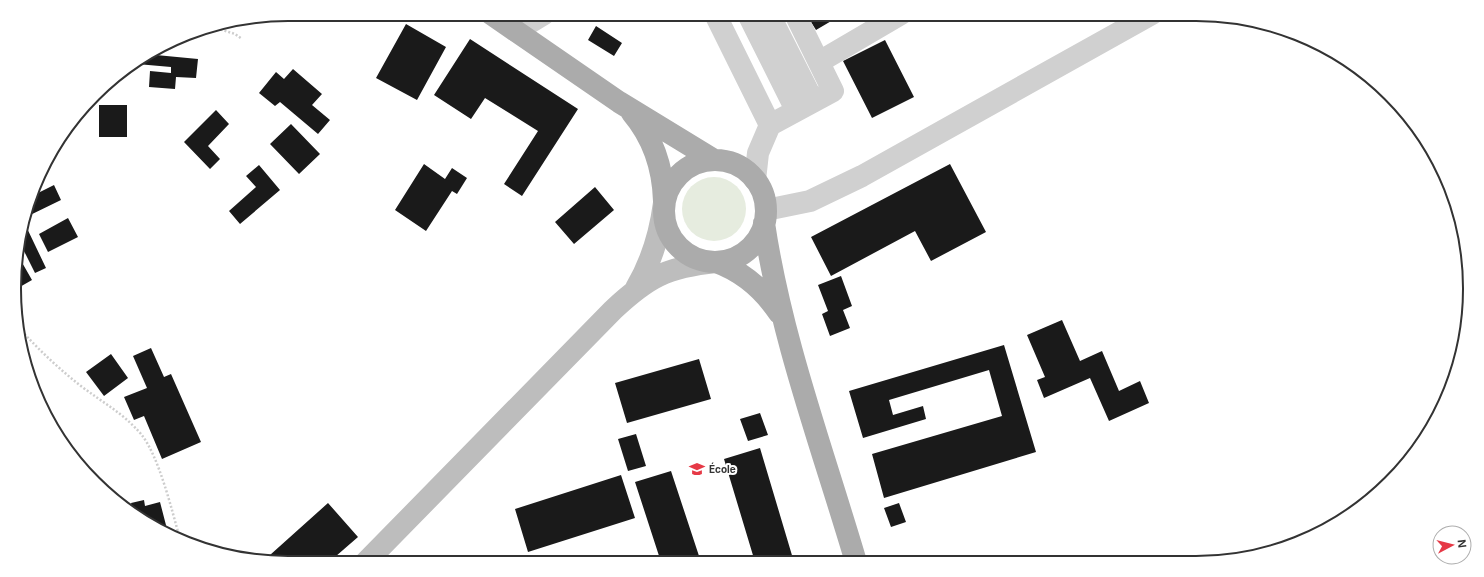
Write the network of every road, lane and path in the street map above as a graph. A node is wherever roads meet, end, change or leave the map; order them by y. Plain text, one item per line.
1 (501, 21) edge
2 (532, 21) edge
3 (718, 21) edge
4 (752, 21) edge
5 (772, 21) edge
6 (798, 21) edge
7 (889, 21) edge
8 (1139, 21) edge
9 (222, 29) edge
10 (516, 31) junction
11 (242, 39) dead end
12 (819, 62) junction
13 (619, 102) junction
14 (804, 106) junction
15 (770, 125) junction
16 (714, 160) junction
17 (755, 180) junction
18 (664, 203) junction
19 (765, 217) junction
20 (716, 262) junction
21 (636, 288) junction
22 (784, 323) junction
23 (25, 334) edge
24 (178, 532) edge
25 (372, 556) edge
26 (854, 556) edge

1 - 10 main road
2 - 10 street
3 - 15 street
4 - 14 street
5 - 14 street
6 - 12 street
7 - 12 street
8 - 19 street
9 - 11 path
10 - 13 main road
12 - 14 street
13 - 16 main road
13 - 18 main road
14 - 15 street
15 - 17 street
16 - 17 main road
16 - 18 main road
17 - 19 main road
18 - 20 main road
18 - 21 main road
19 - 20 main road
19 - 22 main road
20 - 21 main road
20 - 22 main road
21 - 25 main road
22 - 26 main road
23 - 24 path

